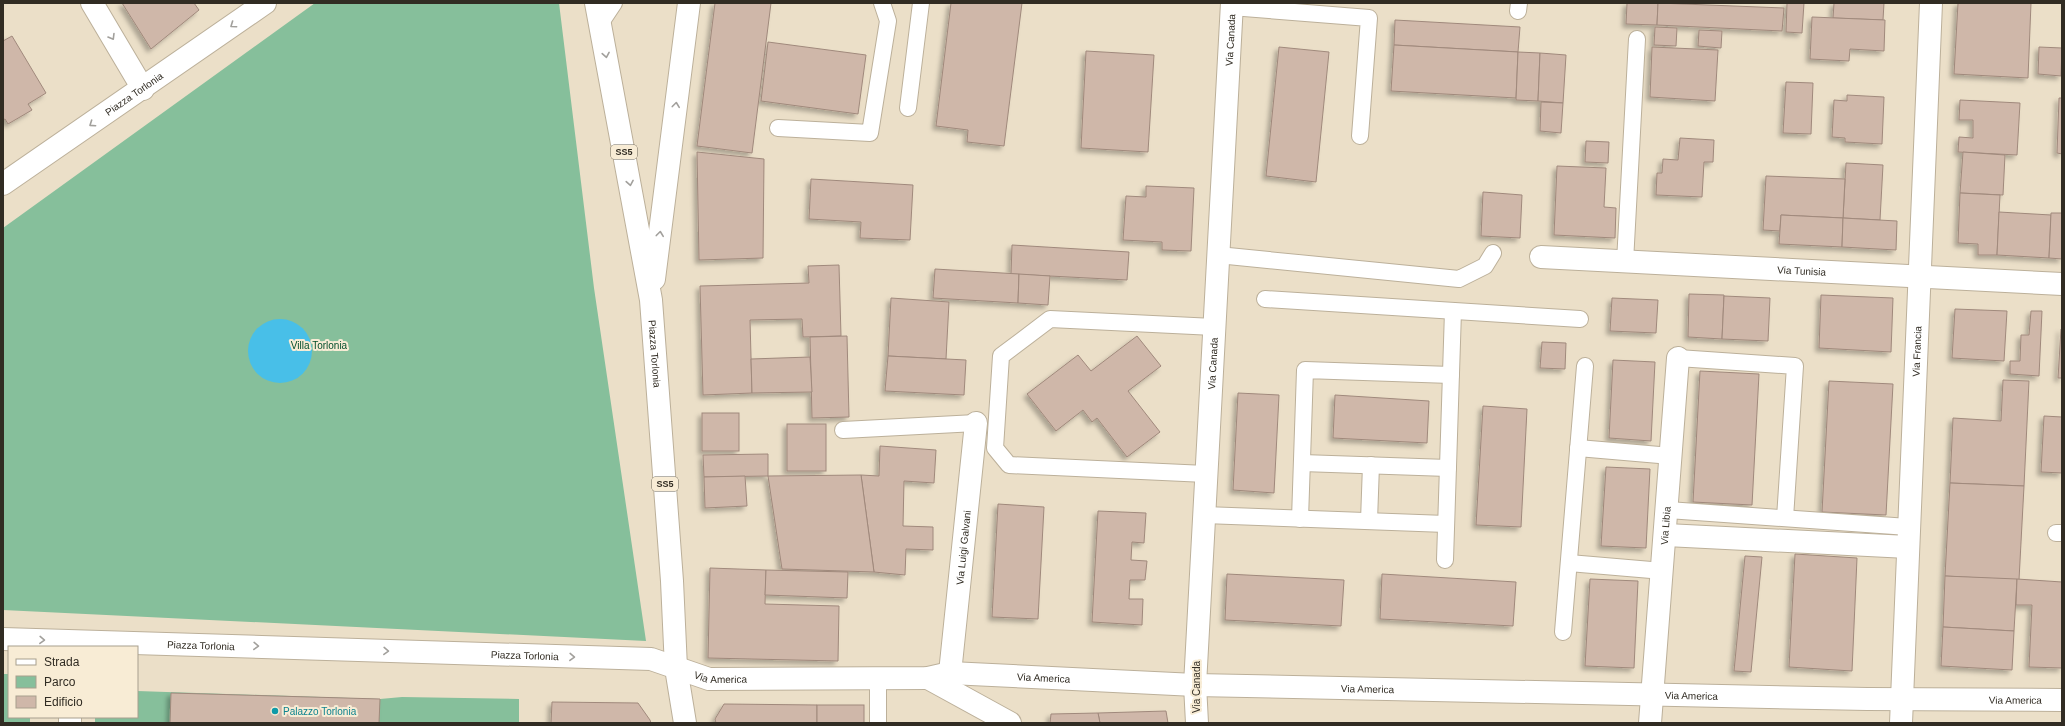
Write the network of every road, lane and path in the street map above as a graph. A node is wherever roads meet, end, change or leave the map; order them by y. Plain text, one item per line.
1 (92, 3) edge
2 (265, 3) edge
3 (596, 3) edge
4 (614, 3) edge
5 (689, 3) edge
6 (882, 3) edge
7 (921, 3) edge
8 (1931, 3) edge
9 (1232, 5) edge
10 (600, 24) junction
11 (1636, 39) dead end
12 (143, 89) junction
13 (908, 108) dead end
14 (778, 128) dead end
15 (1360, 136) dead end
16 (3, 184) edge
17 (1493, 253) dead end
18 (1218, 256) junction
19 (1541, 257) dead end
20 (1625, 262) junction
21 (1918, 277) junction
22 (2062, 284) edge
23 (651, 300) junction
24 (1266, 300) dead end
25 (1453, 311) junction
26 (1580, 319) dead end
27 (1214, 327) junction
28 (1678, 358) joint
29 (1585, 366) dead end
30 (1451, 375) junction
31 (976, 424) joint
32 (843, 430) dead end
33 (1578, 448) junction
34 (1671, 456) junction
35 (1302, 463) junction
36 (1371, 465) junction
37 (1448, 468) junction
38 (1206, 474) junction
39 (1668, 510) junction
40 (1204, 515) junction
41 (1785, 518) junction
42 (1300, 519) junction
43 (1369, 521) junction
44 (1446, 524) junction
45 (1666, 535) junction
46 (1908, 537) junction
47 (1445, 560) dead end
48 (1569, 563) junction
49 (1663, 571) junction
50 (1564, 632) dead end
51 (3, 639) edge
52 (69, 644) edge
53 (676, 668) junction
54 (950, 672) junction
55 (878, 678) junction
56 (928, 678) junction
57 (1195, 685) junction
58 (1652, 694) junction
59 (1902, 700) junction
60 (2062, 700) edge
61 (685, 723) edge
62 (878, 723) edge
63 (1010, 723) edge
64 (1197, 723) edge
65 (1650, 723) edge
66 (1901, 723) edge

1 -> 12 street
2 -> 12 street, Piazza Torlonia
3 - 10 street, Piazza Torlonia / SS5
4 - 10 lane
23 -> 5 street, Piazza Torlonia / SS5
6 - 14 lane
7 - 13 lane
8 - 21 street, Via Francia
9 - 15 lane
9 - 18 street, Via Canada
10 -> 23 street, Piazza Torlonia / SS5
11 - 20 lane
12 -> 16 street, Piazza Torlonia
17 - 18 lane
18 - 27 street, Via Canada
19 - 20 street, Via Tunisia
20 - 21 street, Via Tunisia
21 - 22 street, Via Tunisia
21 - 46 street, Via Francia
23 - 53 street, Piazza Torlonia / SS5
24 - 25 lane
25 - 26 lane
25 - 30 lane
27 - 38 street, Via Canada
27 - 38 lane
28 - 34 street, Via Libia
28 - 41 lane
29 - 33 lane
30 - 35 lane
30 - 37 lane
31 - 32 lane
31 - 54 street, Via Luigi Galvani
33 - 34 lane
33 - 48 lane
34 - 39 street, Via Libia
35 - 36 lane
35 - 42 lane
36 - 37 lane
36 - 43 lane
37 - 44 lane
38 - 40 street, Via Canada
39 - 41 lane
39 - 45 street, Via Libia
40 - 42 lane
40 - 57 street, Via Canada
41 - 46 lane
42 - 43 lane
43 - 44 lane
44 - 47 lane
45 - 46 street
45 - 49 street, Via Libia
46 - 59 street, Via Francia
48 - 49 lane
48 - 50 lane
49 - 58 street, Via Libia
51 -> 52 street, Piazza Torlonia
52 -> 53 street, Piazza Torlonia
53 - 55 street, Via America
53 - 61 street, SS5
54 - 56 street, Via America
54 - 57 street, Via America
55 - 56 street, Via America
55 - 62 lane
56 - 63 street
57 - 58 street, Via America
57 - 64 street, Via Canada
58 - 59 street, Via America
58 - 65 street, Via Libia
59 - 60 street, Via America
59 - 66 street, Via Francia

